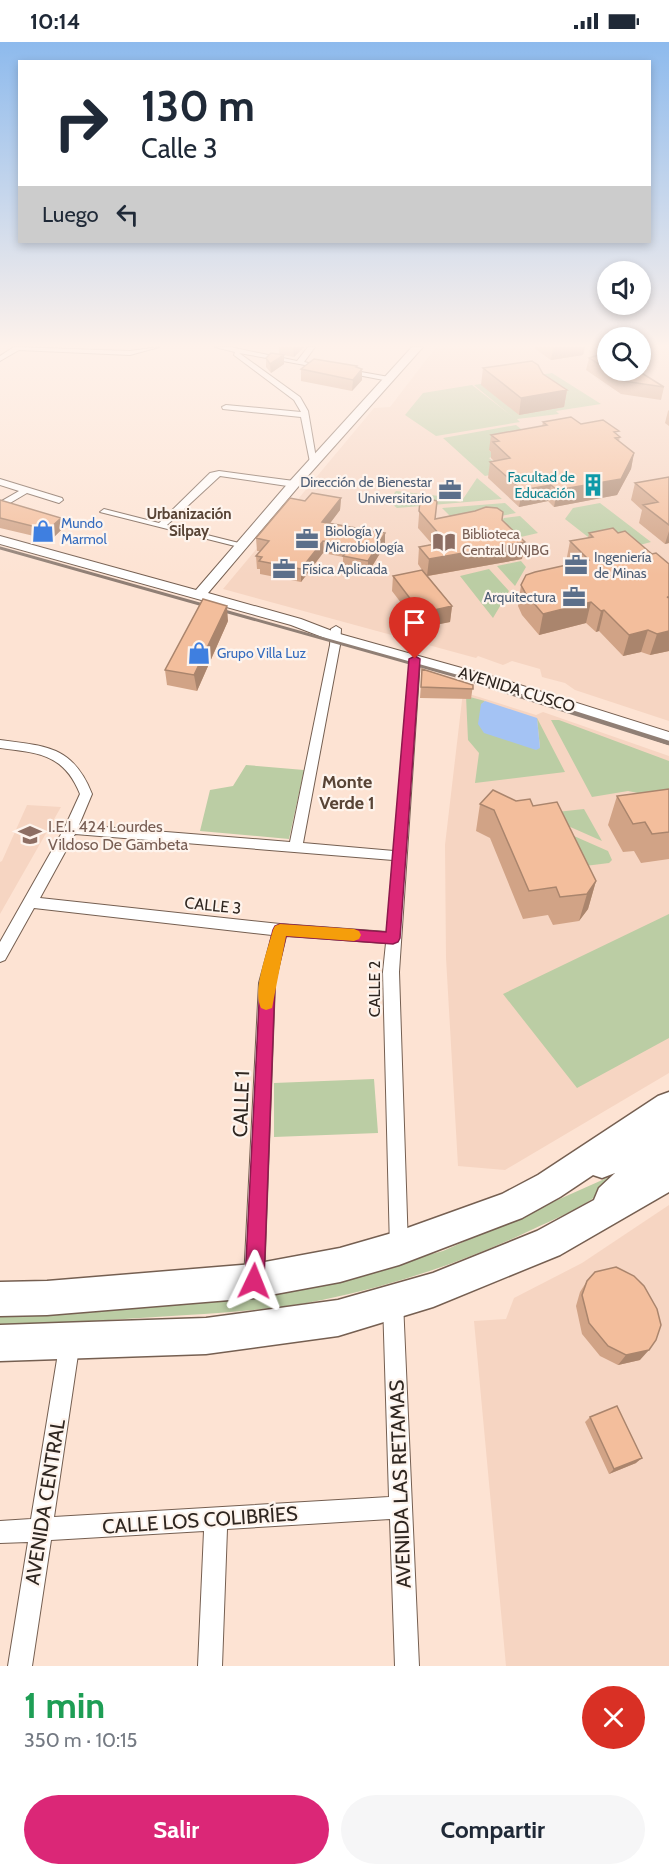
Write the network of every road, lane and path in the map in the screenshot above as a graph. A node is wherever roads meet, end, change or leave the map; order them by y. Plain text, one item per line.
1 (306, 423) edge
2 (349, 423) edge
3 (314, 462) junction
4 (0, 482) edge
5 (294, 484) junction
6 (27, 490) junction
7 (59, 500) dead end
8 (0, 506) edge
9 (104, 512) dead end
10 (161, 526) junction
11 (0, 540) edge
12 (240, 546) junction
13 (200, 595) junction
14 (335, 633) junction
15 (415, 659) junction
16 (669, 729) edge
17 (669, 738) edge
18 (0, 744) edge
19 (71, 829) junction
20 (295, 849) junction
21 (400, 856) junction
22 (30, 902) junction
23 (280, 930) junction
24 (393, 938) junction
25 (0, 956) edge
26 (669, 1106) edge
27 (669, 1134) edge
28 (669, 1144) edge
29 (669, 1173) edge
30 (549, 1186) junction
31 (581, 1224) junction
32 (399, 1248) junction
33 (254, 1281) junction
34 (0, 1299) edge
35 (393, 1302) junction
36 (71, 1339) junction
37 (0, 1343) edge
38 (401, 1507) junction
39 (216, 1520) junction
40 (40, 1530) junction
41 (0, 1532) edge
42 (20, 1666) edge
43 (210, 1666) edge
44 (407, 1666) edge

1 - 3 street
2 - 3 main road
3 - 5 main road
4 - 6 street
5 - 10 street
5 - 12 main road
6 - 7 street
6 - 8 street
9 - 10 street
10 - 12 street
11 - 13 main road, AVENIDA CUSCO
12 - 13 main road
13 - 14 main road, AVENIDA CUSCO
14 - 15 main road, AVENIDA CUSCO
14 - 16 main road, AVENIDA CUSCO
14 - 20 street
15 - 17 main road, AVENIDA CUSCO
15 - 21 street, CALLE 2
18 - 19 street
19 - 20 street
19 - 22 street
20 - 21 street
21 - 24 street, CALLE 2
22 - 23 street, CALLE 3
22 - 25 street
23 - 24 street, CALLE 3
23 - 33 street, CALLE 1
24 - 32 street, CALLE 2
26 - 30 highway
27 - 30 highway
28 - 31 highway
29 - 31 highway
30 - 32 highway
31 - 35 highway
32 - 33 highway
33 - 34 highway
35 - 36 highway
35 - 38 street, AVENIDA LAS RETAMAS
36 - 37 highway
36 - 40 street, AVENIDA CENTRAL
38 - 39 street, CALLE LOS COLIBRÍES
38 - 44 street, AVENIDA LAS RETAMAS
39 - 40 street, CALLE LOS COLIBRÍES
39 - 43 street
40 - 41 street, CALLE LOS COLIBRÍES
40 - 42 street, AVENIDA CENTRAL

